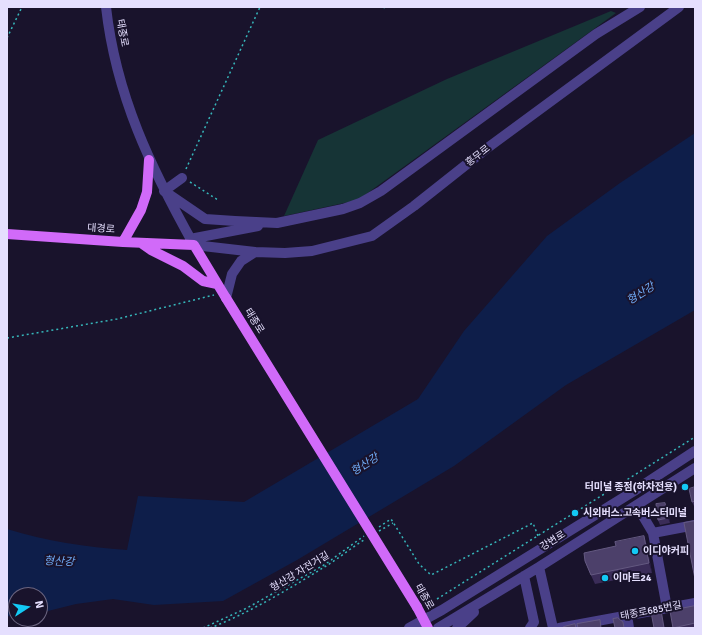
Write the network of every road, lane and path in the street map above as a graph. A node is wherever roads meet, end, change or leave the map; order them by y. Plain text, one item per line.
1 (22, 7) edge
2 (106, 7) edge
3 (260, 7) edge
4 (383, 7) edge
5 (640, 7) edge
6 (679, 7) edge
7 (387, 9) dead end
8 (7, 38) edge
9 (150, 160) junction
10 (182, 178) junction
11 (164, 191) junction
12 (218, 200) dead end
13 (277, 223) junction
14 (7, 234) edge
15 (123, 242) junction
16 (141, 243) junction
17 (191, 243) junction
18 (255, 252) junction
19 (217, 284) junction
20 (225, 296) junction
21 (7, 338) edge
22 (695, 437) edge
23 (695, 451) edge
24 (695, 468) edge
25 (637, 506) junction
26 (393, 523) junction
27 (695, 525) edge
28 (378, 527) dead end
29 (653, 533) junction
30 (375, 534) dead end
31 (366, 535) dead end
32 (538, 536) junction
33 (369, 537) dead end
34 (539, 567) junction
35 (524, 576) junction
36 (438, 599) dead end
37 (486, 599) junction
38 (695, 603) edge
39 (667, 608) junction
40 (627, 615) junction
41 (425, 624) edge
42 (204, 628) edge
43 (210, 628) edge
44 (409, 628) edge
45 (438, 628) edge
46 (458, 628) edge
47 (530, 628) edge
48 (552, 628) edge
49 (559, 628) edge
50 (629, 628) edge

1 - 8 path
2 - 9 street, 태종로
3 - 10 path
4 - 7 path
5 - 13 street
6 - 18 street, 흥무로
9 - 11 street, 태종로
9 - 15 main road
10 - 11 street
10 - 12 path
11 - 13 street
11 - 17 street, 태종로
13 - 17 street
14 - 15 main road, 대경로
15 - 16 main road, 대경로
16 - 17 main road, 대경로
16 - 19 main road
17 - 18 street, 흥무로
17 - 19 main road, 태종로
18 - 20 street
19 - 20 main road, 태종로
20 - 21 path
20 - 41 main road, 태종로, bridge
22 - 32 path
23 - 41 street, 강변로
24 - 25 street, 강변로
25 - 29 street
25 - 34 street, 강변로
26 - 28 path
26 - 30 path
26 - 32 path
27 - 29 street
29 - 39 street
31 - 42 path
32 - 36 path
33 - 43 path, 형산강 자전거길
34 - 35 street, 강변로
34 - 48 street
35 - 37 street, 강변로
35 - 47 street
37 - 45 street, 강변로
37 - 46 street
38 - 39 street, 태종로685번길
39 - 40 street, 태종로685번길
40 - 49 street, 태종로685번길
40 - 50 street
41 - 44 street, 강변로

